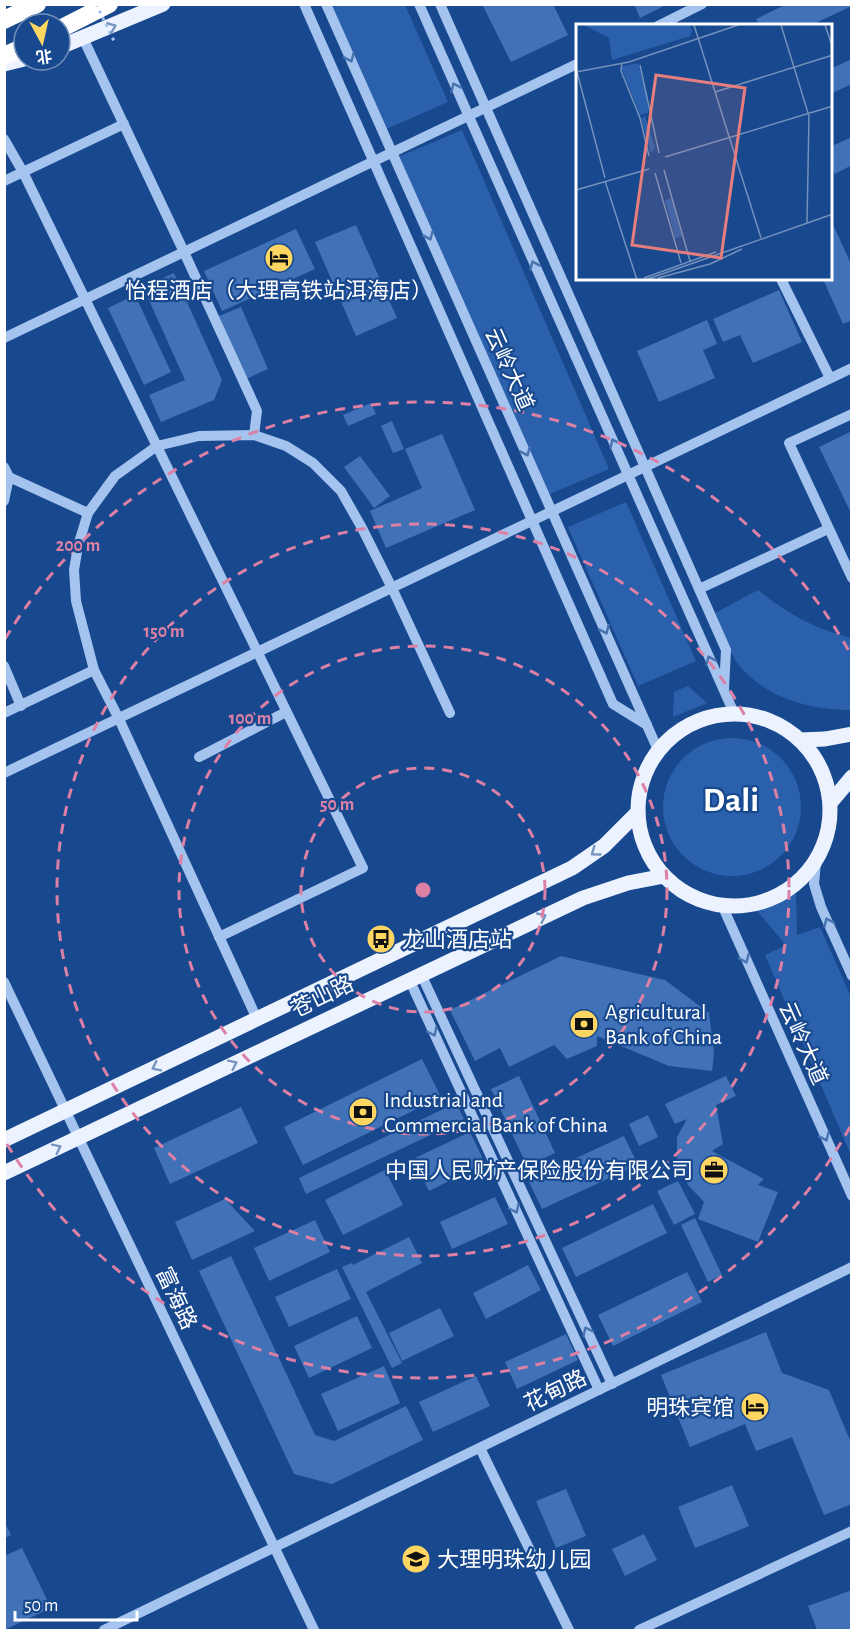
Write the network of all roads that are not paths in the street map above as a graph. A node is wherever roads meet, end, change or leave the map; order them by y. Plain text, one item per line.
1 (37, 4) edge
2 (109, 4) edge
3 (164, 4) edge
4 (303, 4) edge
5 (326, 4) edge
6 (419, 4) edge
7 (440, 4) edge
8 (702, 4) edge
9 (4, 20) edge
10 (72, 23) edge
11 (662, 24) edge
12 (83, 38) junction
13 (72, 42) edge
14 (576, 64) edge
15 (486, 108) junction
16 (468, 116) junction
17 (124, 124) junction
18 (4, 139) edge
19 (392, 152) junction
20 (373, 162) junction
21 (23, 172) junction
22 (4, 181) edge
23 (184, 252) junction
24 (781, 280) edge
25 (85, 299) junction
26 (4, 338) edge
27 (852, 368) edge
28 (830, 378) junction
29 (852, 414) edge
30 (254, 435) junction
31 (157, 446) junction
32 (645, 467) junction
33 (7, 472) edge
34 (628, 475) junction
35 (4, 501) edge
36 (552, 512) junction
37 (88, 513) junction
38 (532, 521) junction
39 (828, 529) junction
40 (852, 578) edge
41 (392, 588) junction
42 (699, 589) junction
43 (257, 652) junction
44 (4, 666) edge
45 (94, 670) junction
46 (724, 692) junction
47 (21, 706) junction
48 (286, 712) junction
49 (450, 712) dead end
50 (4, 713) edge
51 (734, 713) junction
52 (119, 719) junction
53 (647, 725) junction
54 (852, 734) edge
55 (800, 740) junction
56 (658, 750) junction
57 (199, 757) dead end
58 (4, 773) edge
59 (852, 777) edge
60 (831, 802) junction
61 (638, 812) junction
62 (816, 862) junction
63 (664, 876) junction
64 (722, 905) junction
65 (219, 937) junction
66 (415, 976) junction
67 (852, 976) edge
68 (4, 982) edge
69 (257, 1019) junction
70 (66, 1110) junction
71 (79, 1138) junction
72 (4, 1140) edge
73 (4, 1173) edge
74 (852, 1196) edge
75 (852, 1267) edge
76 (612, 1384) junction
77 (599, 1390) junction
78 (480, 1449) junction
79 (852, 1531) edge
80 (275, 1549) junction
81 (104, 1630) edge
82 (314, 1630) edge
83 (569, 1630) edge
84 (639, 1630) edge

1 - 9 highway
2 - 10 highway
12 -> 3 main road
4 - 20 street
5 -> 19 street, 云岭大道
16 -> 6 street
7 - 15 street
8 - 11 street
12 - 13 main road
12 - 17 street
14 - 15 street
15 - 16 street
15 - 32 street
16 - 19 street
34 -> 16 street
17 - 21 street
17 - 23 street
18 - 21 street
19 - 20 street
19 -> 36 street, 云岭大道
20 - 23 street
20 - 38 street
21 - 22 street
21 - 25 street
23 - 25 street
23 - 30 street
24 - 28 street
25 - 26 street
25 - 31 street
27 - 28 street
28 - 32 street
29 - 39 street
30 - 31 street
30 - 41 street
31 - 37 street
31 - 43 street
32 - 34 street
32 - 42 street
33 - 35 street
33 - 37 street
34 - 36 street
46 -> 34 street
36 - 38 street
36 -> 53 street, 云岭大道
37 - 45 street
38 - 41 street
38 - 53 street
39 - 40 street
39 - 42 street
41 - 43 street
41 - 49 street
42 - 46 street
43 - 48 street
43 - 52 street
44 - 47 street
45 - 47 street
45 - 52 street
46 - 51 street
47 - 50 street
48 - 57 street
48 - 65 street
51 - 55 main road
51 - 56 main road
52 - 58 street
52 - 65 street
53 - 56 street, 云岭大道
54 - 55 main road
55 - 60 main road
56 - 61 main road
59 - 60 main road
60 - 62 main road
61 - 63 main road
61 -> 69 main road, 苍山路
62 - 64 main road
67 -> 62 street
63 - 64 main road
66 -> 63 main road, 苍山路
64 -> 74 street, 云岭大道
65 - 69 street
71 -> 66 main road, 苍山路
76 -> 66 street
66 -> 77 street
68 - 70 street, 富海路
69 -> 70 main road, 苍山路
70 - 71 street, 富海路
70 - 72 main road, 苍山路
73 -> 71 main road, 苍山路
71 - 80 street, 富海路
75 - 76 street, 花甸路
76 - 77 street, 花甸路
77 - 78 street, 花甸路
78 - 80 street, 花甸路
78 - 83 street
79 - 84 street
80 - 81 street, 花甸路
80 - 82 street, 富海路

